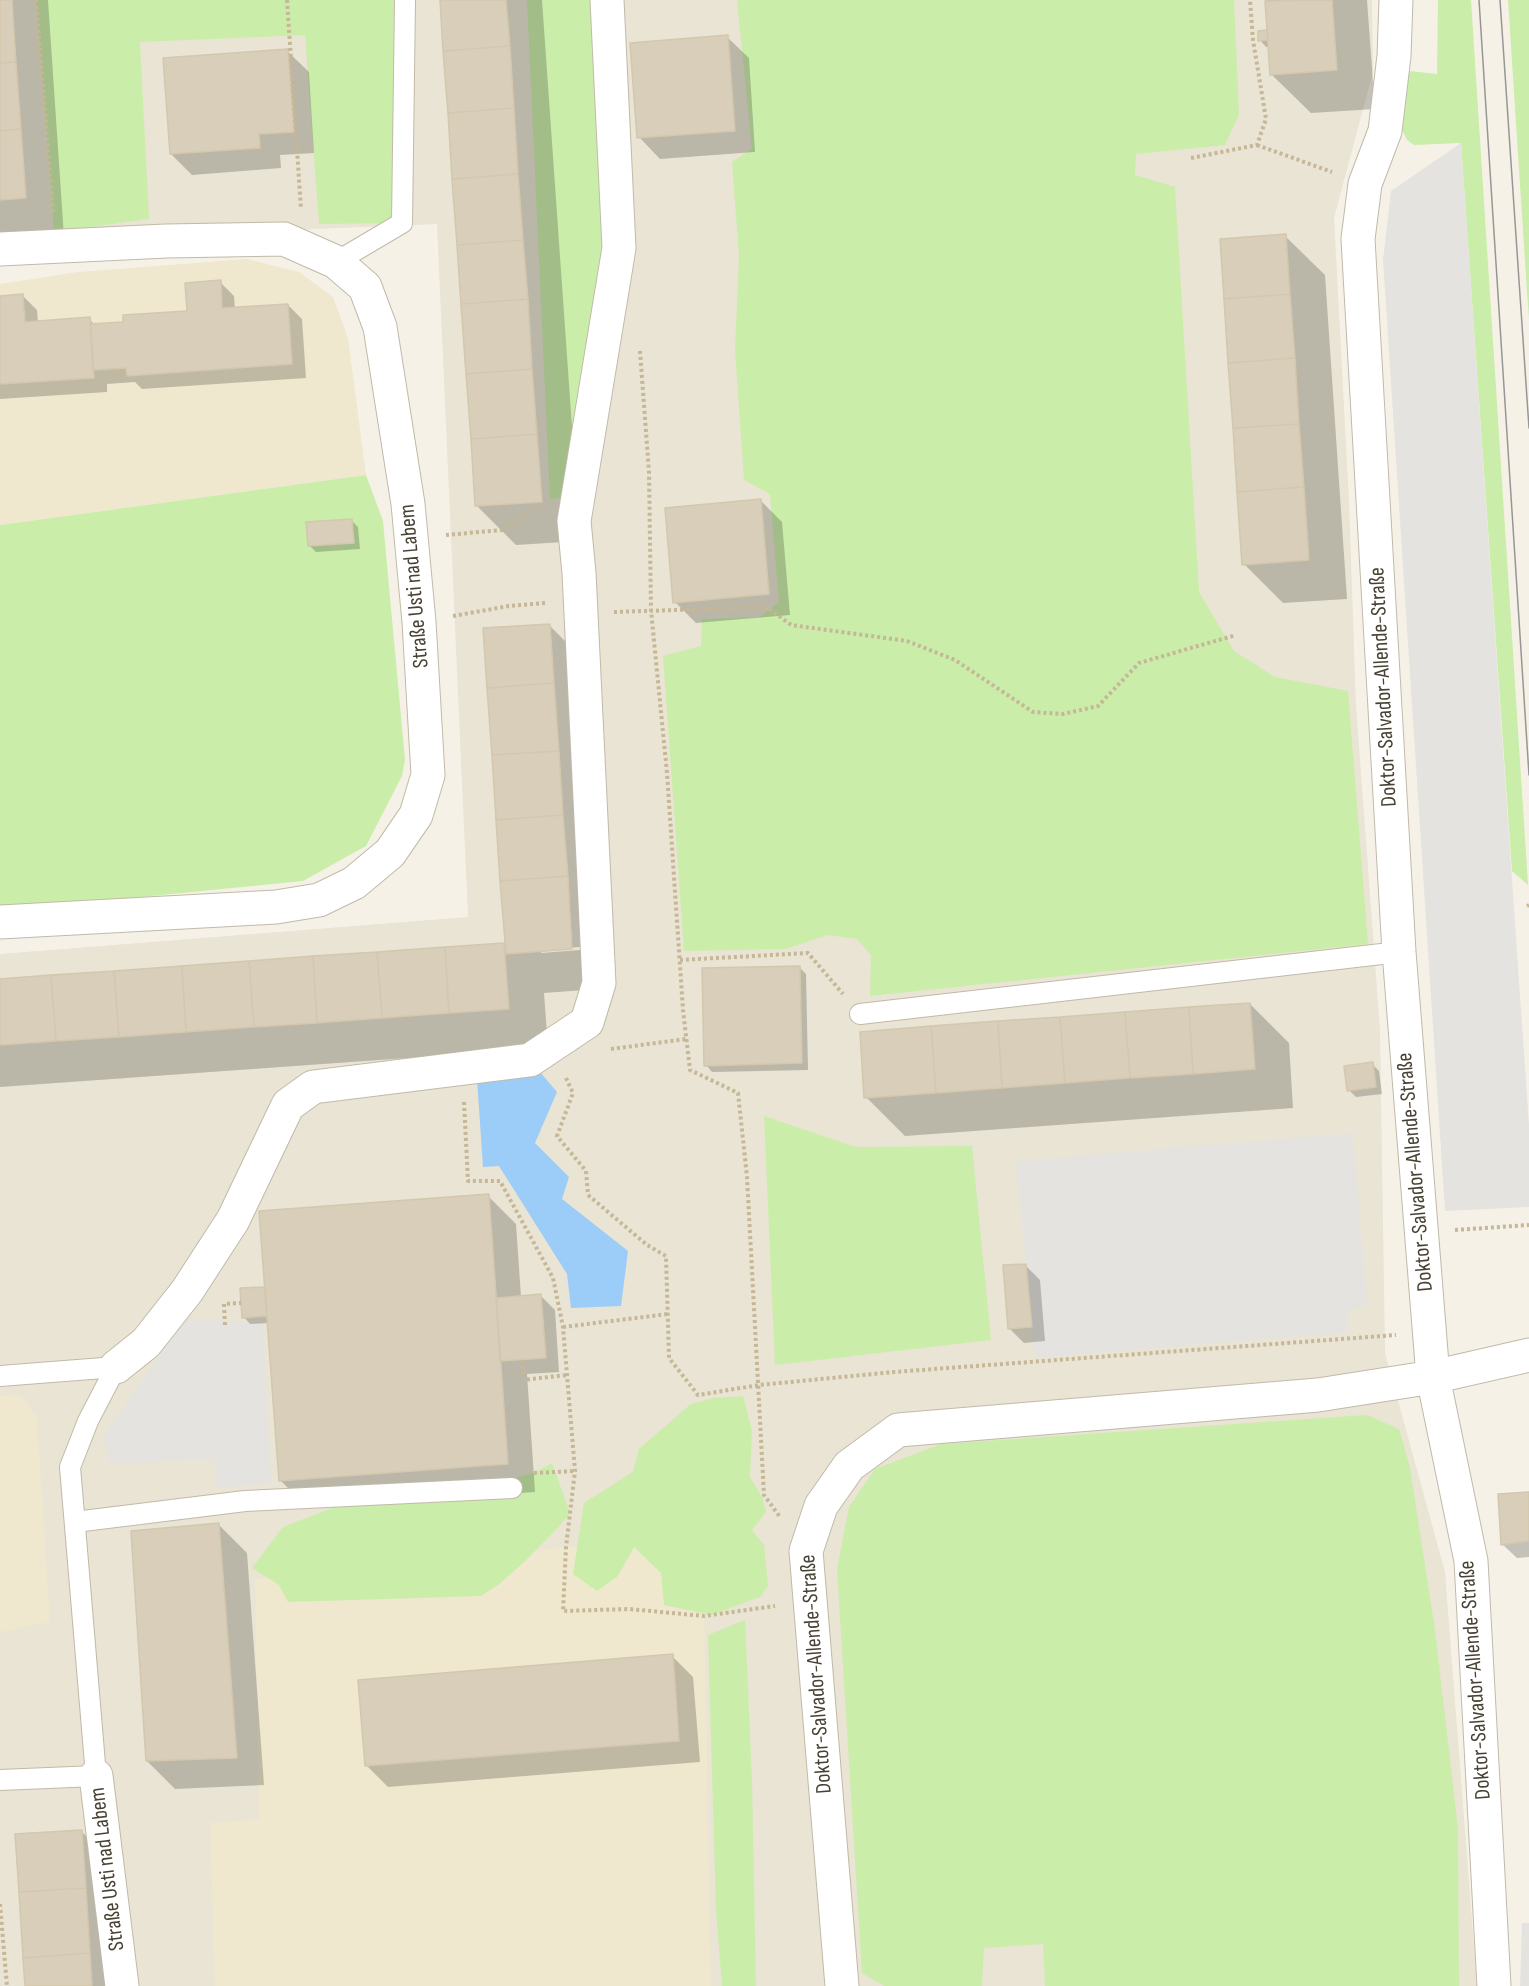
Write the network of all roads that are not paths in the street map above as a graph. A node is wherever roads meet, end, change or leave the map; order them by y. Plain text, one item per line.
1 (405, 0) edge
2 (607, 0) edge
3 (1396, 0) edge
4 (0, 249) edge
5 (336, 262) junction
6 (0, 922) edge
7 (1399, 952) junction
8 (860, 1014) road end
9 (1529, 1355) edge
10 (116, 1367) junction
11 (0, 1376) edge
12 (1433, 1377) junction
13 (512, 1488) road end
14 (75, 1522) junction
15 (96, 1776) junction
16 (0, 1780) edge
17 (122, 1986) edge
18 (842, 1986) edge
19 (1494, 1986) edge

1 - 5 lane
2 - 10 street
3 - 7 street, Doktor-Salvador-Allende-Straße
4 - 5 street, Straße Usti nad Labem
5 - 6 street, Straße Usti nad Labem
7 - 8 lane
7 - 12 street, Doktor-Salvador-Allende-Straße
9 - 12 street, Doktor-Salvador-Allende-Straße
10 - 11 lane
10 - 14 lane
12 - 18 street, Doktor-Salvador-Allende-Straße
12 - 19 street, Doktor-Salvador-Allende-Straße
13 - 14 lane
14 - 15 lane
15 - 16 lane, Straße Usti nad Labem
15 - 17 street, Straße Usti nad Labem

